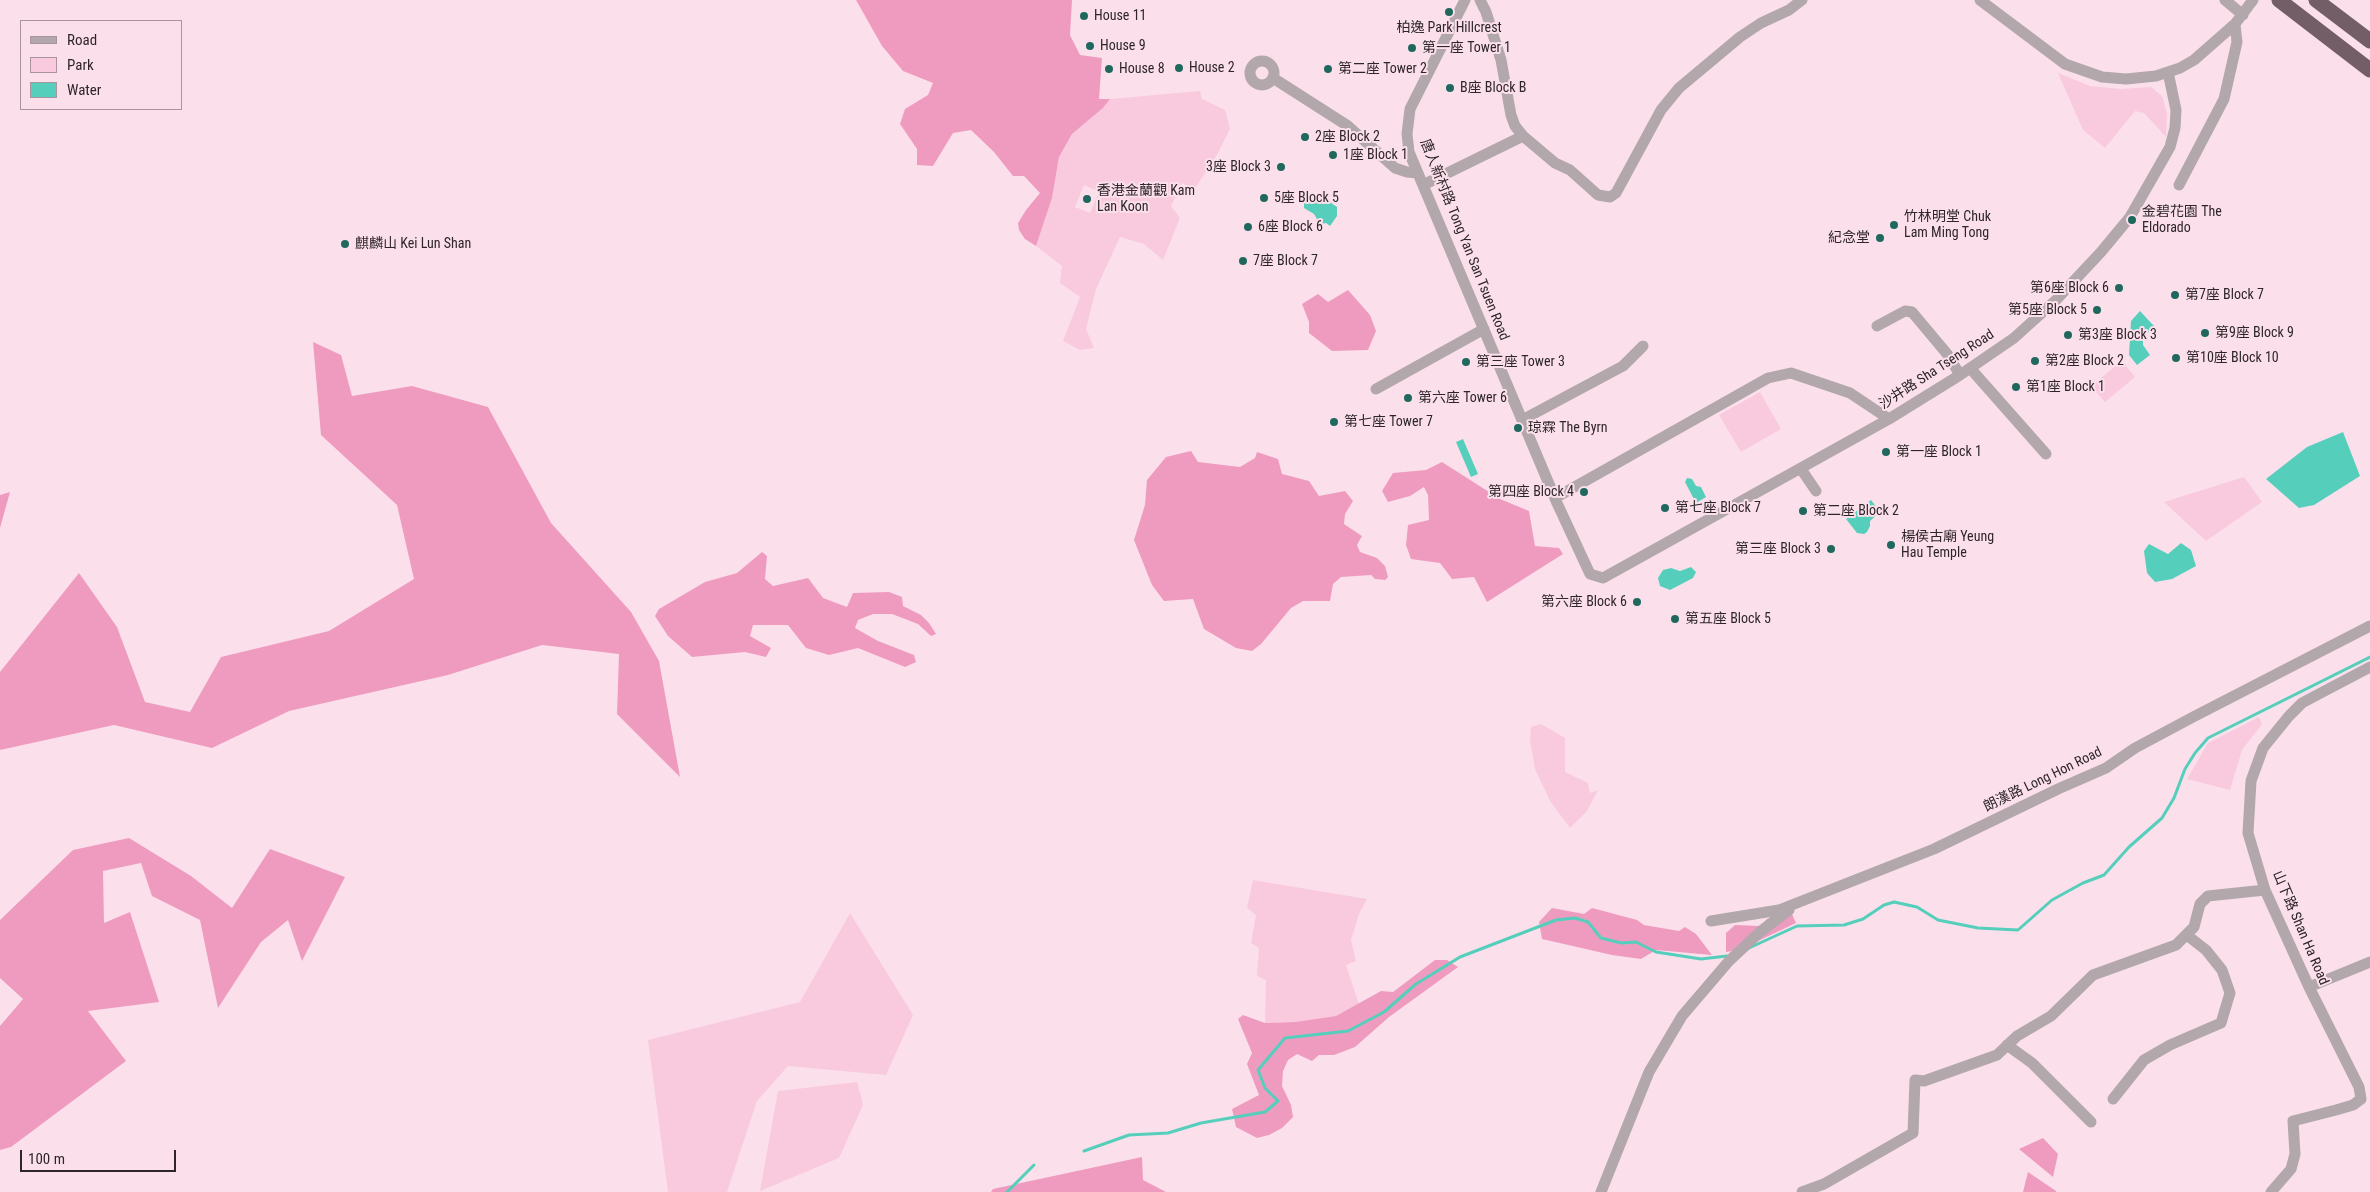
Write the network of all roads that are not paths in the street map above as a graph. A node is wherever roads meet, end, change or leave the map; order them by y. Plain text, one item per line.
1 (1465, 0) edge
2 (1480, 0) edge
3 (1802, 0) edge
4 (1980, 0) edge
5 (2225, 0) edge
6 (2253, 0) edge
7 (2316, 0) edge
8 (2284, 3) edge
9 (2242, 15) junction
10 (2235, 24) junction
11 (2334, 41) junction
12 (2370, 41) edge
13 (2370, 70) edge
14 (2168, 72) junction
15 (2370, 74) edge
16 (1273, 78) dead end
17 (1523, 136) junction
18 (1418, 173) junction
19 (1423, 185) junction
20 (2179, 185) dead end
21 (1877, 326) dead end
22 (1484, 329) junction
23 (1643, 346) dead end
24 (1965, 372) junction
25 (1376, 388) dead end
26 (1889, 419) junction
27 (1522, 420) junction
28 (2046, 454) dead end
29 (1801, 469) junction
30 (1816, 492) dead end
31 (1555, 498) junction
32 (1590, 574) joint
33 (2370, 626) edge
34 (2370, 667) edge
35 (2265, 890) junction
36 (1801, 902) junction
37 (1711, 921) dead end
38 (2188, 936) junction
39 (2370, 962) edge
40 (2309, 987) junction
41 (2007, 1045) junction
42 (2113, 1099) dead end
43 (2091, 1122) dead end
44 (1601, 1192) edge
45 (1802, 1192) edge
46 (2271, 1192) edge

1 - 18 street, 唐人新村路 Tong Yan San Tsuen Road
2 - 17 street
3 - 17 street
4 - 14 street
5 - 9 street
6 - 9 street
7 - 12 highway
8 - 11 highway
9 - 10 street
10 - 14 street
10 - 20 street
11 - 13 highway
11 - 15 highway
14 - 24 street, 沙井路 Sha Tseng Road
16 - 18 street
17 - 19 street
18 - 19 street, 唐人新村路 Tong Yan San Tsuen Road
19 - 22 street, 唐人新村路 Tong Yan San Tsuen Road
21 - 24 street
22 - 25 street
22 - 27 street, 唐人新村路 Tong Yan San Tsuen Road
23 - 27 street
24 - 26 street, 沙井路 Sha Tseng Road
24 - 28 street
26 - 29 street, 沙井路 Sha Tseng Road
26 - 31 street
27 - 31 street, 唐人新村路 Tong Yan San Tsuen Road
29 - 30 street
29 - 32 street, 沙井路 Sha Tseng Road
31 - 32 street, 唐人新村路 Tong Yan San Tsuen Road
33 - 36 street, 朗漢路 Long Hon Road
34 - 35 street, 山下路 Shan Ha Road
35 - 38 street
35 - 40 street, 山下路 Shan Ha Road
36 - 37 street, 朗漢路 Long Hon Road
36 - 44 street, 朗漢路 Long Hon Road
38 - 41 street
38 - 42 street
39 - 40 street
40 - 46 street, 山下路 Shan Ha Road
41 - 43 street
41 - 45 street

